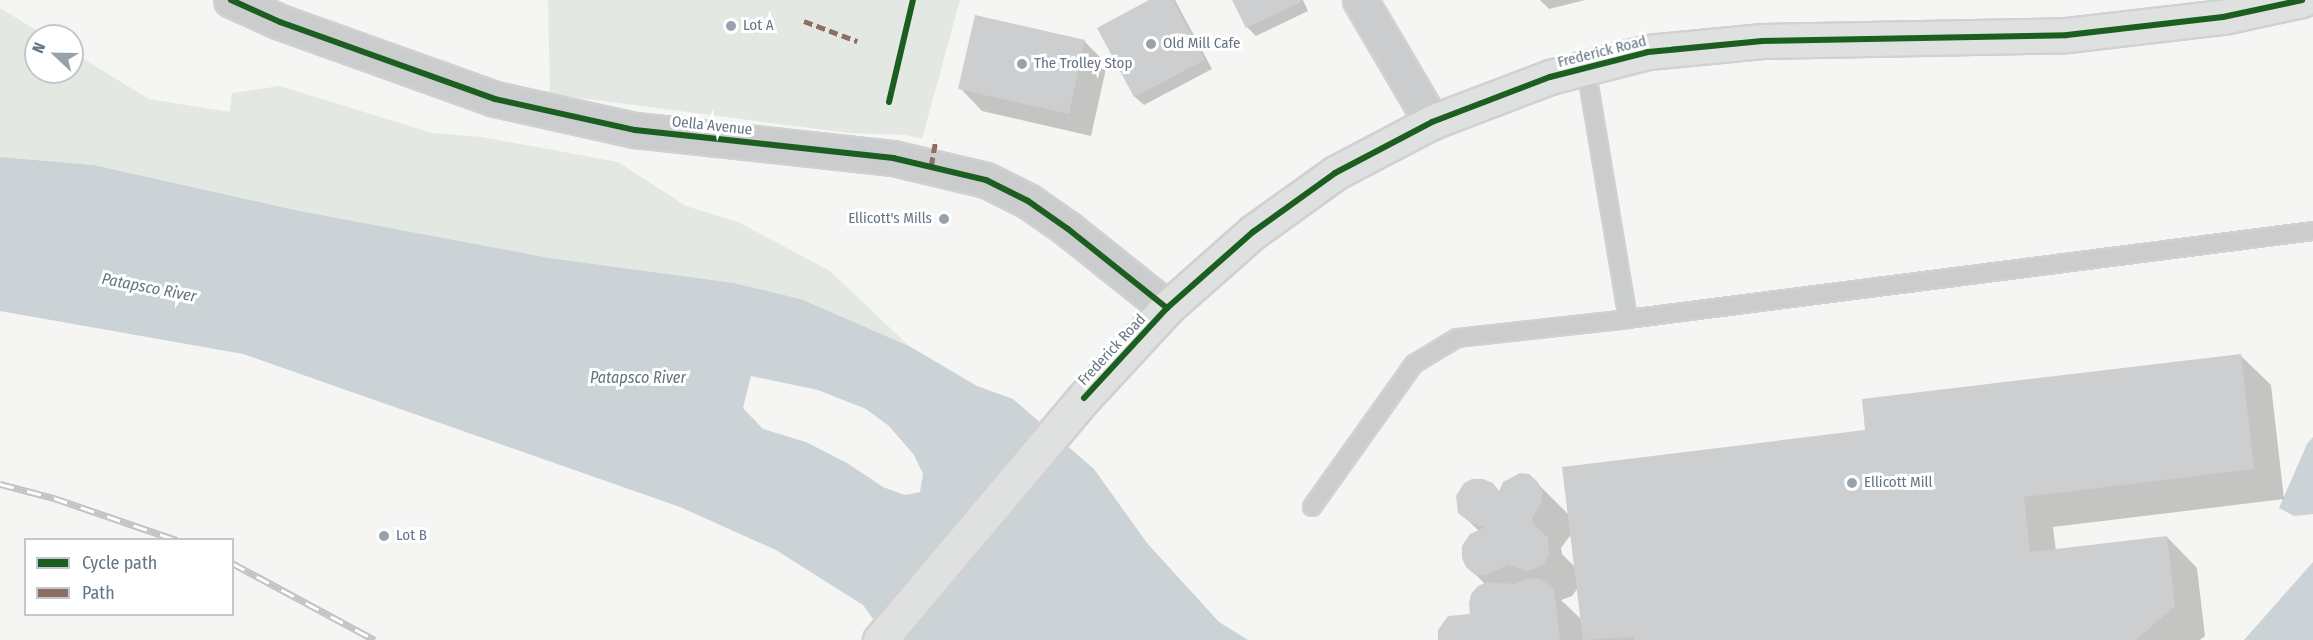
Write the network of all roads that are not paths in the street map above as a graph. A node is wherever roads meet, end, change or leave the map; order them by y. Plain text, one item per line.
1 (231, 0) edge
2 (1360, 0) edge
3 (2302, 0) edge
4 (1586, 68) junction
5 (1432, 122) junction
6 (2313, 231) edge
7 (1167, 308) junction
8 (1628, 319) junction
9 (1312, 507) dead end
10 (880, 640) edge

1 - 7 street, Oella Avenue
2 - 5 street
3 - 4 main road, Frederick Road
4 - 5 main road, Frederick Road
4 - 8 lane
5 - 7 main road, Frederick Road
6 - 8 lane
7 - 10 main road, Frederick Road
8 - 9 lane

